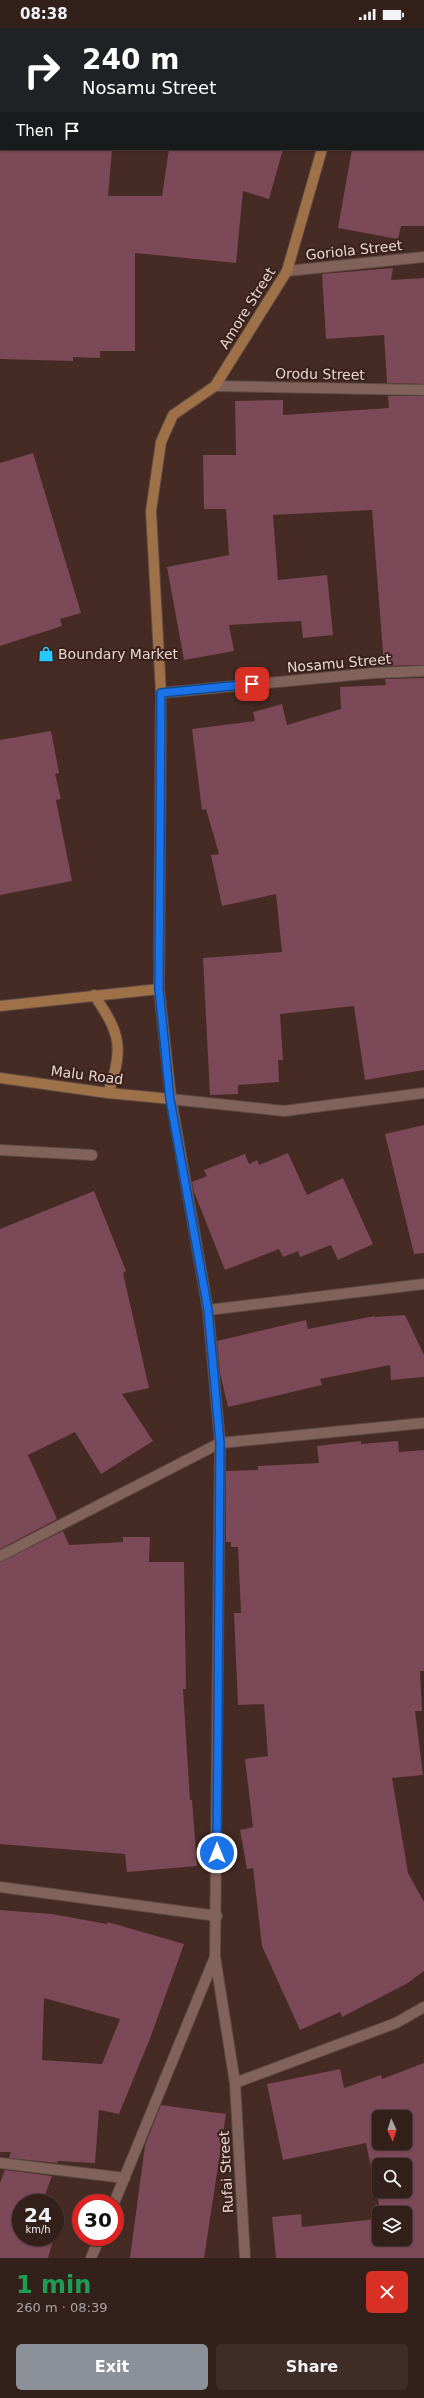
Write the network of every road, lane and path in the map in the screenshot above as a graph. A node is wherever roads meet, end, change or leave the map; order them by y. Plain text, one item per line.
1 (322, 150) edge
2 (424, 257) edge
3 (287, 272) junction
4 (215, 386) junction
5 (424, 390) edge
6 (424, 671) edge
7 (161, 693) junction
8 (159, 989) junction
9 (94, 995) junction
10 (0, 1006) edge
11 (0, 1078) edge
12 (108, 1093) junction
13 (424, 1093) edge
14 (170, 1099) junction
15 (0, 1150) edge
16 (92, 1154) dead end
17 (424, 1284) edge
18 (208, 1310) junction
19 (424, 1423) edge
20 (220, 1443) junction
21 (0, 1556) edge
22 (0, 1887) edge
23 (216, 1916) junction
24 (215, 1956) junction
25 (424, 2007) edge
26 (235, 2083) junction
27 (0, 2163) edge
28 (125, 2178) junction
29 (118, 2194) edge
30 (96, 2246) edge
31 (91, 2258) edge
32 (245, 2258) edge

1 - 3 main road, Amore Street
2 - 3 street, Goriola Street
3 - 4 main road, Amore Street
4 - 5 street, Orodu Street
4 - 7 main road
6 - 7 street, Nosamu Street
7 - 8 main road
8 - 9 main road
8 - 14 main road
9 - 10 main road
9 - 12 main road
11 - 12 main road, Malu Road
12 - 14 main road, Malu Road
13 - 14 street
14 - 18 street
15 - 16 street
17 - 18 street
18 - 20 street
19 - 20 street
20 - 21 street
20 - 23 street
22 - 23 street
23 - 24 street
24 - 26 street, Rufai Street
24 - 28 street
25 - 26 street
26 - 32 street, Rufai Street
27 - 28 street
28 - 29 street
30 - 31 street

